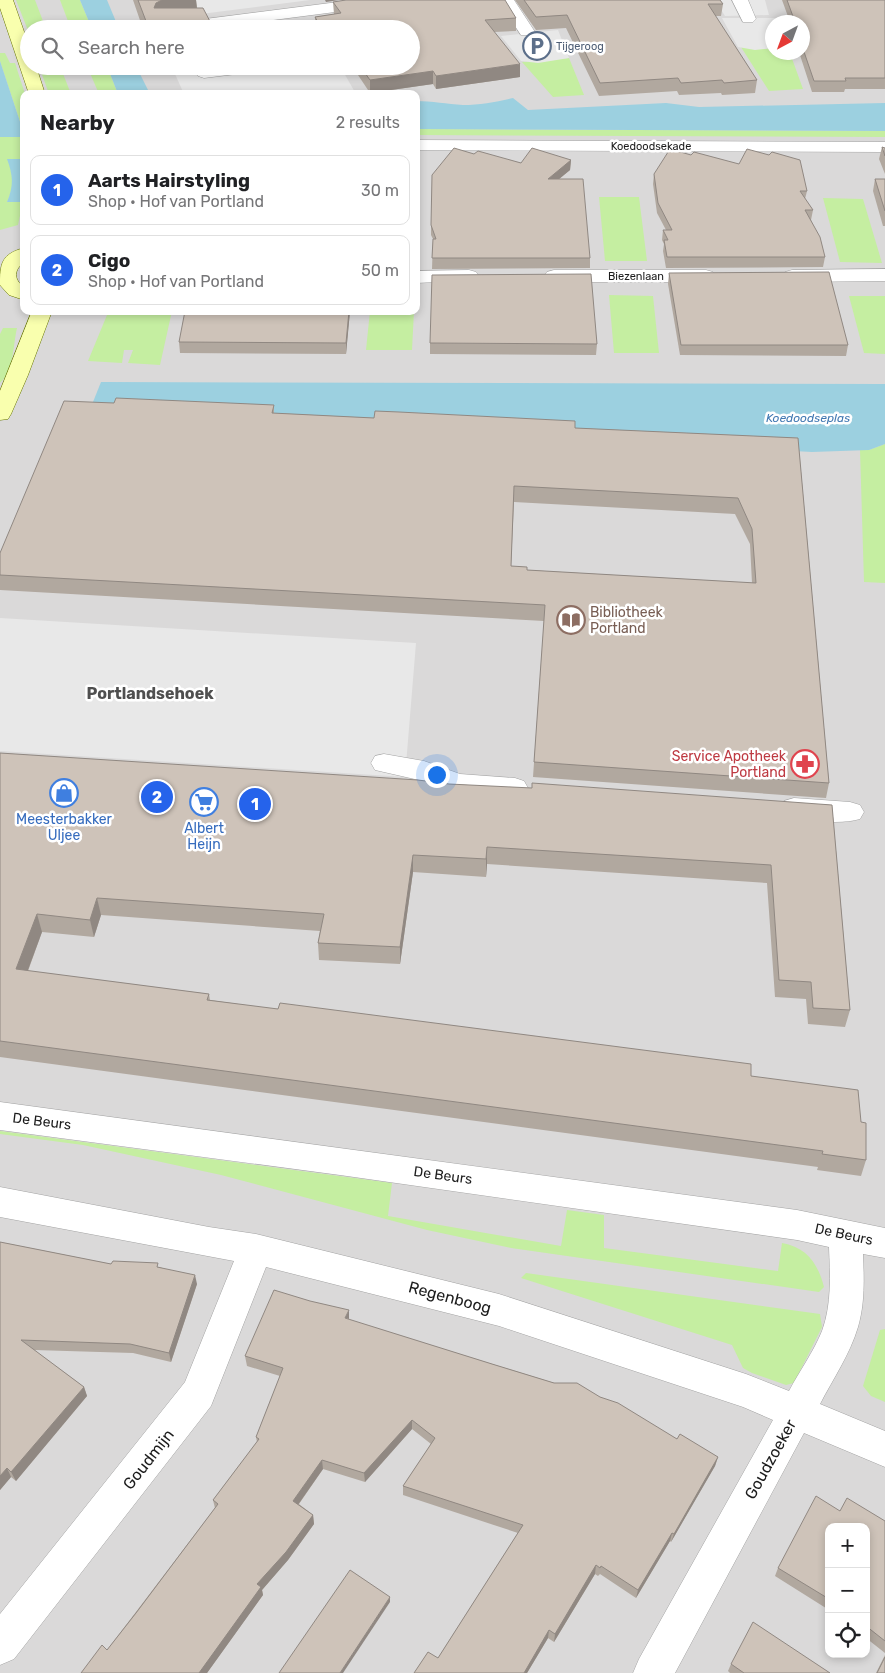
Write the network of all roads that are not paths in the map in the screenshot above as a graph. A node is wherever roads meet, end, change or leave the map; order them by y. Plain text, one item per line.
1 (5, 0) edge
2 (389, 0) edge
3 (506, 0) edge
4 (740, 0) edge
5 (305, 5) edge
6 (291, 12) junction
7 (748, 19) dead end
8 (232, 20) edge
9 (295, 20) edge
10 (527, 32) dead end
11 (20, 34) edge
12 (33, 75) edge
13 (36, 90) edge
14 (420, 145) edge
15 (885, 147) edge
16 (20, 256) edge
17 (1, 271) edge
18 (420, 276) edge
19 (483, 276) edge
20 (532, 276) edge
21 (728, 276) edge
22 (776, 276) edge
23 (885, 276) edge
24 (20, 293) edge
25 (40, 315) edge
26 (0, 414) edge
27 (384, 763) dead end
28 (538, 789) edge
29 (773, 806) edge
30 (850, 812) dead end
31 (0, 1116) edge
32 (0, 1202) edge
33 (846, 1234) junction
34 (885, 1243) edge
35 (256, 1249) junction
36 (796, 1411) junction
37 (885, 1449) edge
38 (0, 1645) edge
39 (653, 1673) edge

1 - 11 street
2 - 5 street
3 - 10 street
4 - 7 street
5 - 6 street
6 - 8 street
6 - 9 street
12 - 13 street
14 - 15 street, Koedoodsekade
16 - 17 street
17 - 24 street
18 - 19 street
20 - 21 street, Biezenlaan
22 - 23 street
25 - 26 street
27 - 28 street
29 - 30 street
31 - 33 street, De Beurs
32 - 35 street, Regenboog
33 - 34 street, De Beurs
33 - 36 street, Goudzoeker
35 - 36 street, Regenboog
35 - 38 street, Goudmijn
36 - 37 street, Regenboog
36 - 39 street, Goudzoeker

